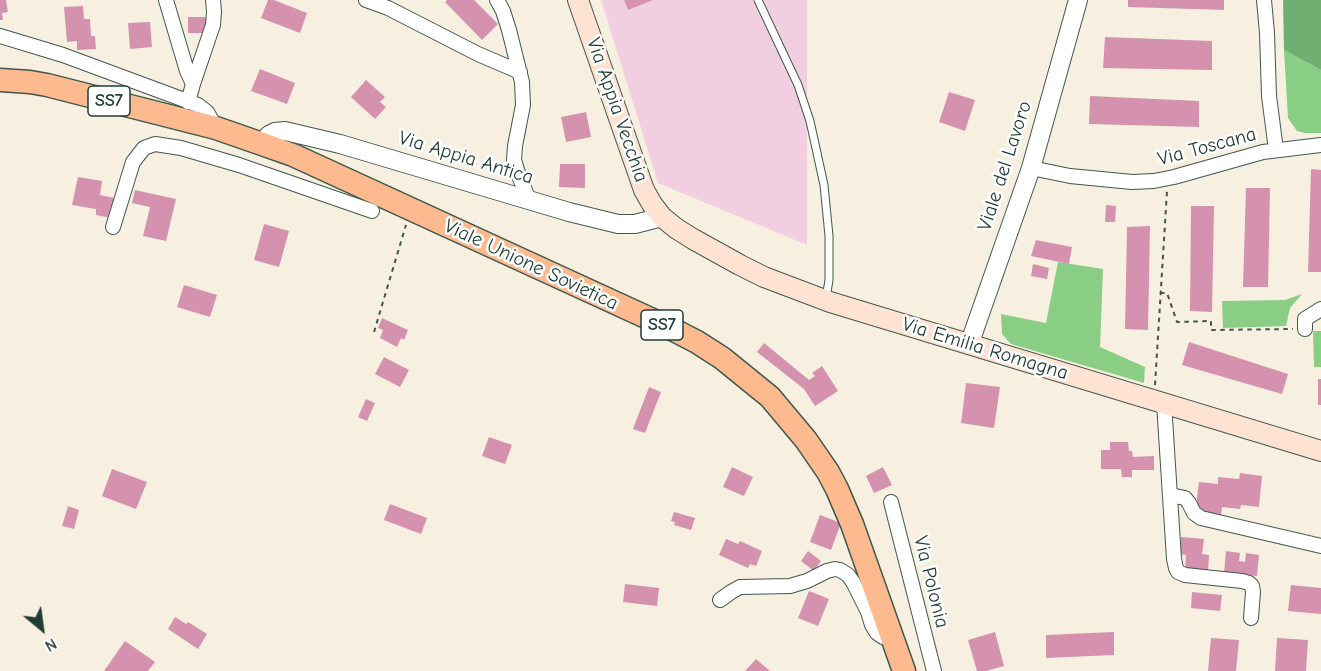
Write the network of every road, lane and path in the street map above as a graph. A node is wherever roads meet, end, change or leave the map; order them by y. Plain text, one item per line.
1 (166, 0) edge
2 (213, 0) edge
3 (366, 0) edge
4 (497, 0) edge
5 (578, 0) edge
6 (758, 0) edge
7 (1077, 0) edge
8 (1264, 0) edge
9 (0, 36) edge
10 (520, 72) junction
11 (0, 80) edge
12 (192, 84) junction
13 (188, 102) junction
14 (216, 128) junction
15 (262, 144) junction
16 (1321, 144) edge
17 (1276, 150) junction
18 (1031, 168) junction
19 (1168, 179) junction
20 (529, 200) junction
21 (374, 207) junction
22 (410, 210) junction
23 (662, 217) junction
24 (113, 227) dead end
25 (1160, 292) junction
26 (825, 301) junction
27 (1321, 309) edge
28 (1305, 329) joint
29 (374, 332) dead end
30 (969, 345) junction
31 (1159, 402) junction
32 (1321, 451) edge
33 (1170, 495) junction
34 (891, 502) dead end
35 (1321, 546) edge
36 (720, 600) dead end
37 (1251, 618) dead end
38 (892, 636) junction
39 (904, 671) edge
40 (933, 671) edge

1 - 12 street
2 - 12 street
3 - 10 street
4 - 10 street
5 - 23 main road, Via Appia Vecchia
6 - 26 lane
7 - 18 street, Viale del Lavoro
8 - 17 street
9 - 13 street
10 - 20 street
11 - 14 main road, SS7
12 - 13 street
13 - 14 street
14 - 15 main road, SS7
15 - 20 street, Via Appia Antica
15 - 21 main road, Viale Unione Sovietica / SS7
16 - 17 street, Via Toscana
17 - 19 street, Via Toscana
18 - 19 street, Via Toscana
18 - 30 street, Viale del Lavoro
19 - 25 path
20 - 23 street, Via Appia Antica
21 - 22 main road, Viale Unione Sovietica / SS7
21 - 24 street
22 - 29 path
22 - 38 main road, Viale Unione Sovietica / SS7
23 - 26 main road, Via Emilia Romagna
25 - 28 path
25 - 31 path
26 - 30 main road, Via Emilia Romagna
27 - 28 street
30 - 31 main road, Via Emilia Romagna
31 - 32 main road, Via Emilia Romagna
31 - 33 street
33 - 35 street
33 - 37 street
34 - 40 street, Via Polonia
36 - 38 street
38 - 39 main road, Viale Unione Sovietica / SS7

